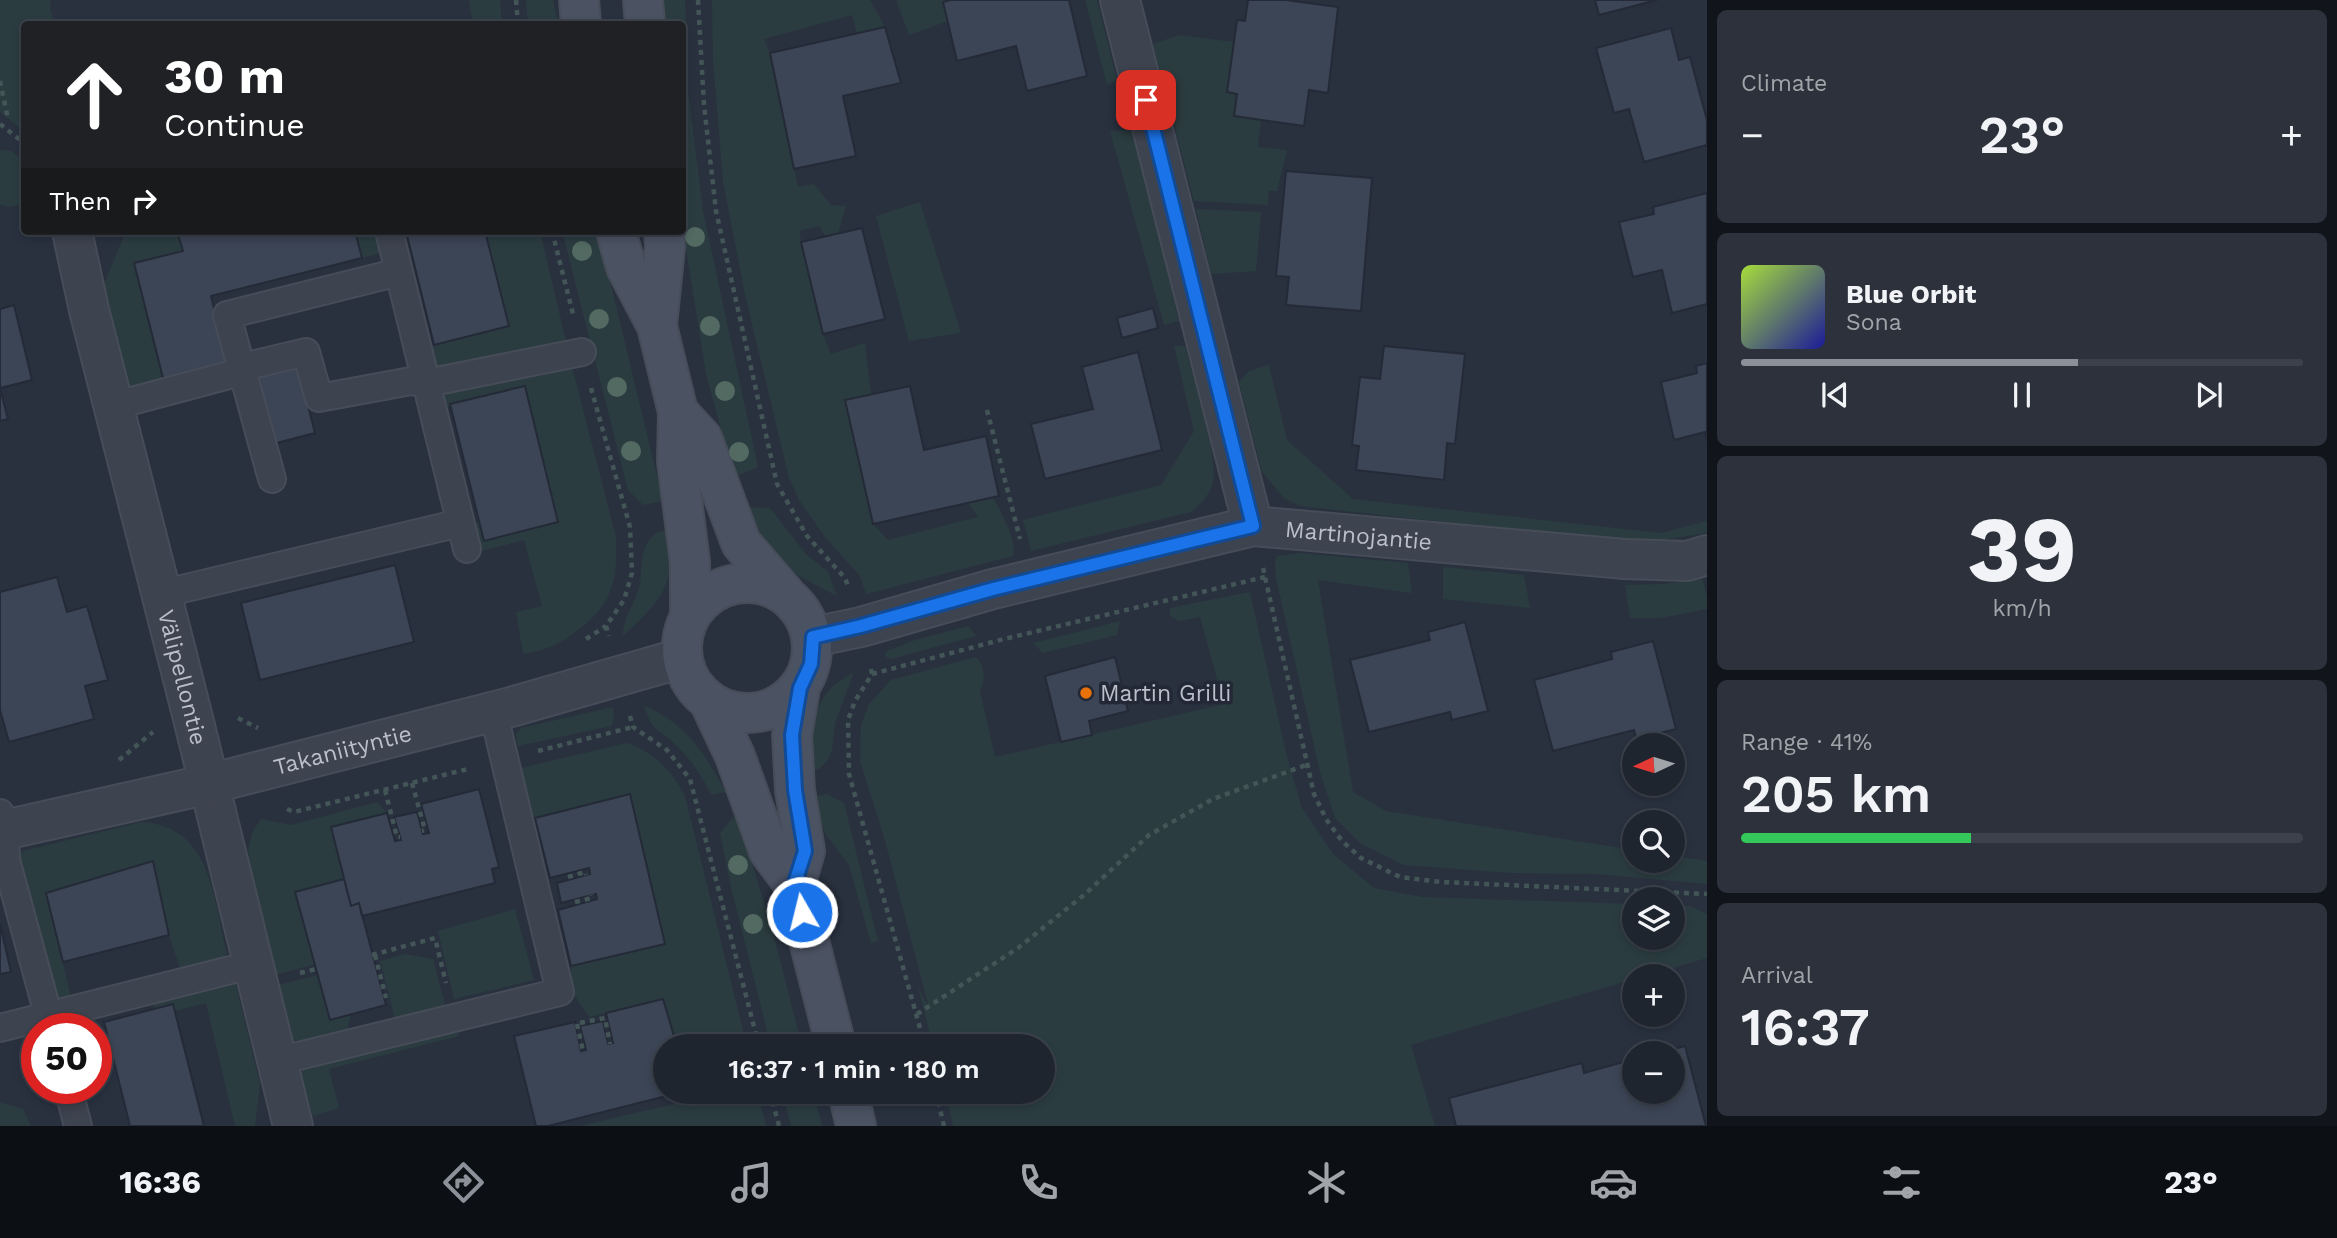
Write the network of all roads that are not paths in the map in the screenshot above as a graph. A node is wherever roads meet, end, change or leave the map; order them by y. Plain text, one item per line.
1 (579, 0) edge
2 (643, 0) edge
3 (1120, 0) edge
4 (581, 21) edge
5 (645, 21) edge
6 (73, 235) edge
7 (390, 235) edge
8 (617, 235) edge
9 (664, 235) edge
10 (399, 272) junction
11 (657, 326) junction
12 (582, 352) dead end
13 (241, 369) junction
14 (426, 383) junction
15 (113, 405) junction
16 (678, 412) junction
17 (272, 479) dead end
18 (460, 523) junction
19 (1253, 526) junction
20 (467, 549) dead end
21 (1707, 555) edge
22 (161, 594) junction
23 (786, 595) junction
24 (690, 615) junction
25 (813, 637) junction
26 (682, 658) junction
27 (800, 688) junction
28 (710, 703) junction
29 (493, 711) junction
30 (209, 784) junction
31 (2, 825) edge
32 (794, 886) junction
33 (254, 964) junction
34 (48, 1013) edge
35 (82, 1013) edge
36 (21, 1025) edge
37 (0, 1028) edge
38 (833, 1034) edge
39 (278, 1061) junction
40 (72, 1104) edge
41 (851, 1104) edge
42 (78, 1126) edge
43 (293, 1126) edge
44 (856, 1126) edge

1 - 4 main road
2 - 5 main road
3 - 19 street
6 - 15 street, Välipellontie
7 - 10 lane
8 - 11 main road
9 - 11 main road
10 - 13 lane
10 - 14 lane
11 - 16 main road
12 - 14 lane
13 - 14 lane
13 - 15 lane
13 - 17 lane
14 - 18 lane
15 - 22 street, Välipellontie
16 - 23 main road
16 - 24 main road
18 - 20 lane
18 - 22 lane
19 - 21 street, Martinojantie
19 - 25 street, Martinojantie
22 - 30 street, Välipellontie
23 - 24 main road
23 - 25 main road
24 - 26 main road
25 - 27 main road
26 - 28 main road
26 - 29 street, Takaniityntie
27 - 28 main road
27 - 32 main road
28 - 32 main road
29 - 30 street, Takaniityntie
29 - 39 lane
30 - 31 street, Takaniityntie
30 - 33 street, Välipellontie
31 - 34 lane
32 - 38 main road
33 - 35 lane
33 - 39 street, Välipellontie
36 - 37 lane
39 - 43 street, Välipellontie
40 - 42 lane
41 - 44 main road

